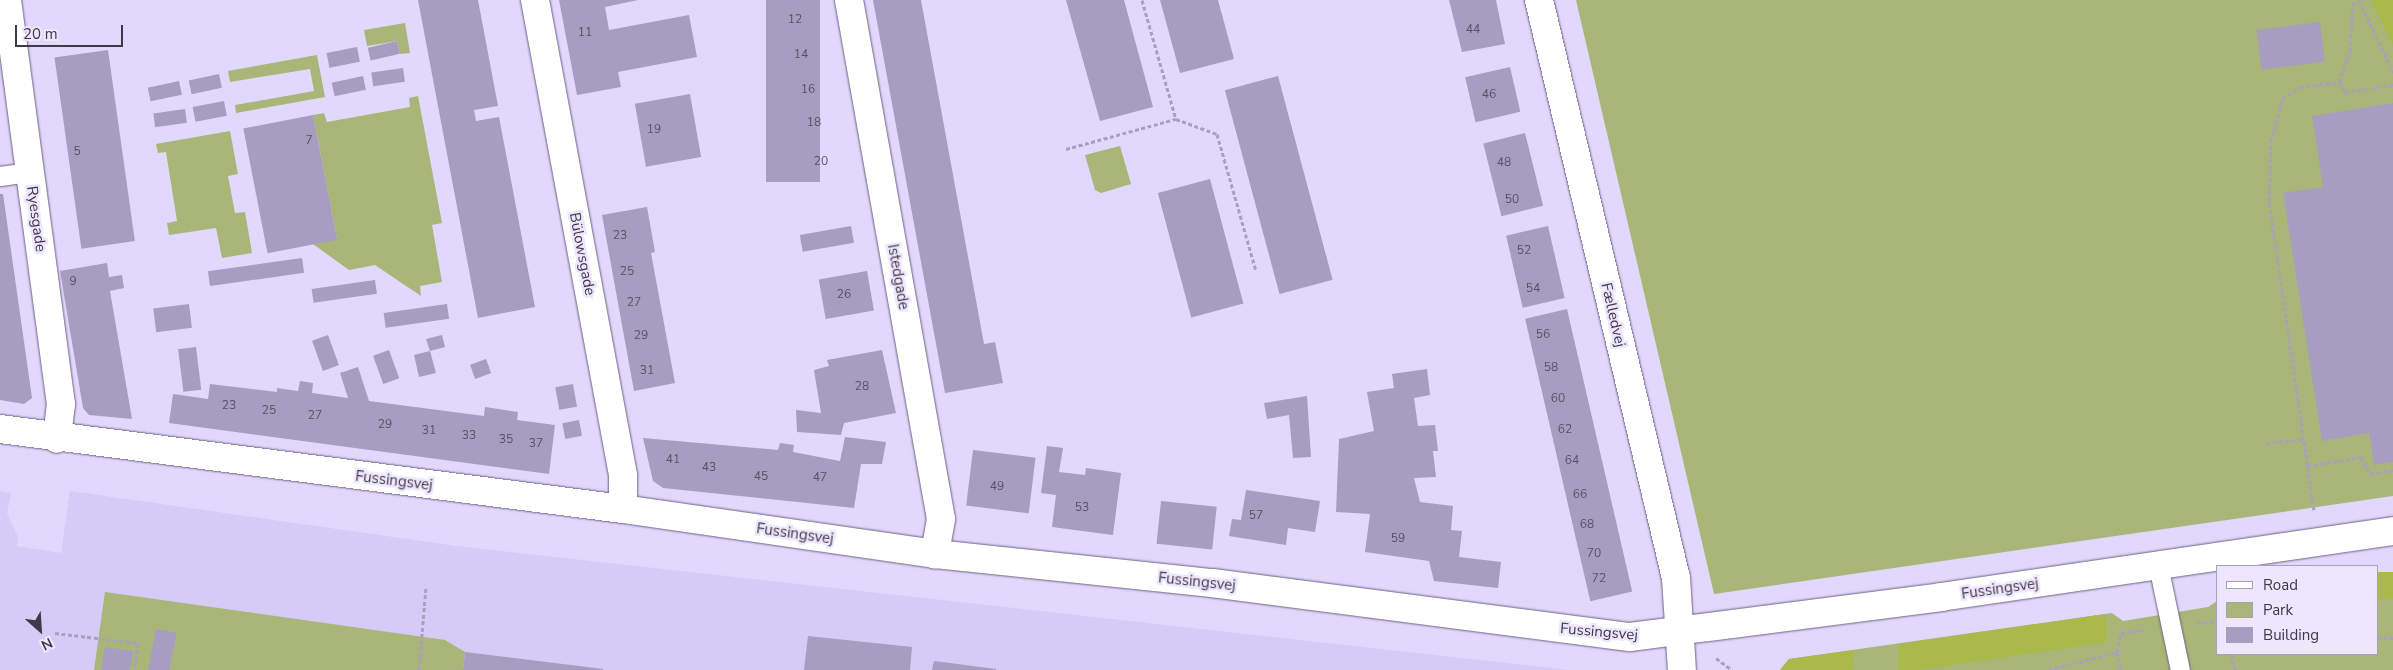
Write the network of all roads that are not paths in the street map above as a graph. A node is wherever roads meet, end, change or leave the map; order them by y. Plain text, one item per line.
1 (7, 0) edge
2 (535, 0) edge
3 (849, 0) edge
4 (1539, 0) edge
5 (30, 172) junction
6 (0, 176) edge
7 (0, 429) edge
8 (57, 439) junction
9 (623, 509) junction
10 (2393, 531) edge
11 (935, 554) junction
12 (2158, 566) junction
13 (1680, 631) junction
14 (1682, 670) edge
15 (2180, 670) edge

1 - 5 street, Ryesgade
2 - 9 street, Bülowsgade
3 - 11 street, Istedgade
4 - 13 street, Fælledvej
5 - 6 lane
5 - 8 street, Ryesgade
7 - 8 street, Fussingsvej
8 - 9 street, Fussingsvej
9 - 11 street, Fussingsvej
10 - 12 street, Fussingsvej
11 - 13 street, Fussingsvej
12 - 13 street, Fussingsvej
12 - 15 lane
13 - 14 street, Fælledvej

